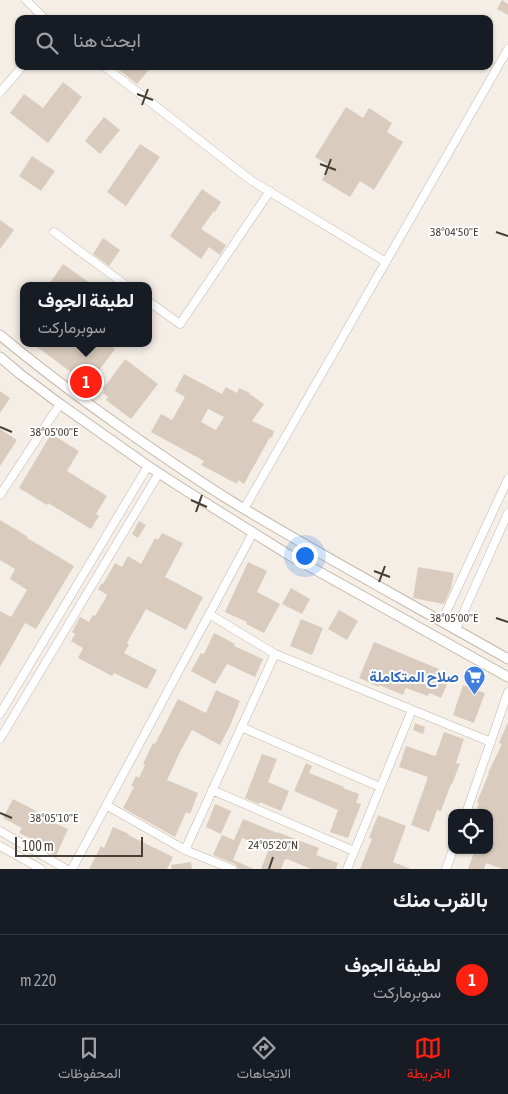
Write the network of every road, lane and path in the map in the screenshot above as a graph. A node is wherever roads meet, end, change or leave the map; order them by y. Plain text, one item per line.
1 (26, 0) edge
2 (41, 15) edge
3 (508, 48) edge
4 (19, 70) edge
5 (109, 70) edge
6 (0, 92) edge
7 (270, 191) junction
8 (54, 232) dead end
9 (386, 262) junction
10 (122, 282) edge
11 (152, 304) edge
12 (0, 335) edge
13 (0, 357) edge
14 (60, 404) junction
15 (148, 466) junction
16 (159, 473) junction
17 (508, 479) edge
18 (3, 485) edge
19 (0, 495) edge
20 (244, 509) junction
21 (508, 513) edge
22 (253, 532) junction
23 (209, 614) junction
24 (442, 622) junction
25 (456, 629) junction
26 (275, 654) junction
27 (508, 658) edge
28 (508, 677) edge
29 (508, 692) edge
30 (412, 710) junction
31 (0, 714) edge
32 (242, 727) junction
33 (0, 739) edge
34 (491, 742) junction
35 (380, 787) junction
36 (212, 790) junction
37 (106, 805) junction
38 (467, 809) edge
39 (0, 832) edge
40 (0, 846) edge
41 (185, 850) junction
42 (354, 851) junction
43 (452, 854) edge
44 (40, 869) edge
45 (66, 869) edge
46 (72, 869) edge
47 (232, 869) edge
48 (346, 869) edge
49 (446, 869) edge

1 - 2 street
3 - 9 street
4 - 6 street
5 - 7 street
7 - 9 street
7 - 11 street
8 - 10 street
9 - 20 street
12 - 20 street
13 - 14 street
14 - 15 street
14 - 18 street
15 - 16 street
15 - 31 street
16 - 22 street
16 - 33 street
17 - 24 street
18 - 19 street
20 - 24 street
21 - 25 street
22 - 23 street
22 - 28 street
23 - 26 street
23 - 37 street
24 - 25 street
25 - 27 street
26 - 30 street
26 - 32 street
29 - 34 street
30 - 34 street
30 - 35 street
32 - 35 street
32 - 36 street
34 - 38 street
35 - 42 street
36 - 41 street
36 - 42 street
37 - 41 street
37 - 46 street
39 - 45 street
40 - 44 street
41 - 47 street
42 - 48 street
43 - 49 street

